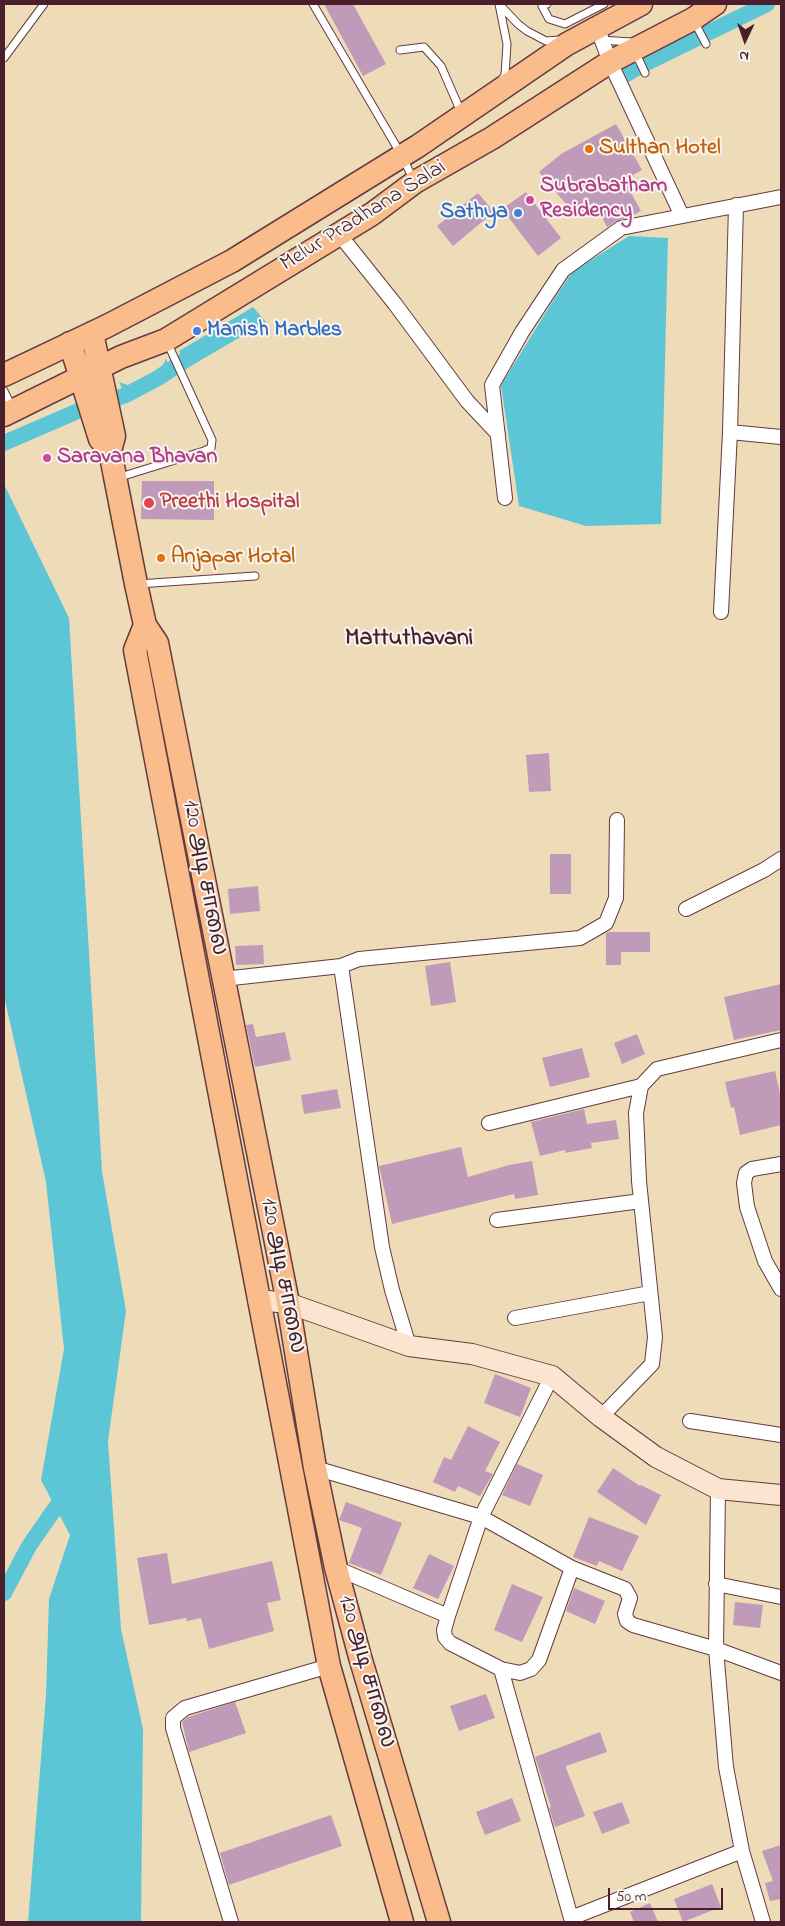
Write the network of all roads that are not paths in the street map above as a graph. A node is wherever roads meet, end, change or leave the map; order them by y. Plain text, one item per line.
1 (44, 4) edge
2 (314, 4) edge
3 (499, 4) edge
4 (546, 4) edge
5 (604, 4) edge
6 (641, 4) edge
7 (715, 4) edge
8 (695, 24) junction
9 (593, 35) junction
10 (706, 44) dead end
11 (400, 50) dead end
12 (638, 52) junction
13 (4, 58) edge
14 (610, 62) junction
15 (645, 73) dead end
16 (490, 99) junction
17 (463, 116) junction
18 (402, 156) junction
19 (415, 182) junction
20 (781, 197) edge
21 (736, 205) junction
22 (682, 216) junction
23 (339, 234) junction
24 (92, 333) junction
25 (70, 343) junction
26 (169, 347) junction
27 (90, 372) junction
28 (4, 375) edge
29 (7, 405) edge
30 (730, 432) junction
31 (498, 434) junction
32 (781, 437) edge
33 (116, 478) junction
34 (505, 498) dead end
35 (255, 576) dead end
36 (136, 584) junction
37 (721, 612) dead end
38 (145, 625) junction
39 (617, 820) dead end
40 (781, 859) edge
41 (686, 908) dead end
42 (341, 966) junction
43 (223, 979) junction
44 (781, 1040) edge
45 (641, 1086) junction
46 (489, 1123) dead end
47 (781, 1164) edge
48 (641, 1201) junction
49 (497, 1220) dead end
50 (781, 1289) edge
51 (650, 1293) junction
52 (258, 1300) junction
53 (288, 1304) junction
54 (515, 1318) dead end
55 (409, 1346) junction
56 (552, 1376) junction
57 (601, 1417) junction
58 (690, 1421) dead end
59 (781, 1435) edge
60 (316, 1468) junction
61 (718, 1489) junction
62 (781, 1496) edge
63 (481, 1517) junction
64 (336, 1568) junction
65 (572, 1568) junction
66 (716, 1584) junction
67 (781, 1597) edge
68 (448, 1616) junction
69 (716, 1649) junction
70 (328, 1666) junction
71 (501, 1669) junction
72 (781, 1673) edge
73 (742, 1851) junction
74 (568, 1921) edge
75 (231, 1922) edge
76 (402, 1922) edge
77 (439, 1922) edge
78 (763, 1922) edge

1 - 13 lane
2 - 18 lane
3 - 9 lane
3 - 16 lane
4 - 5 lane
6 - 9 main road, Melur Pradhana Salai
7 - 8 main road, Melur Pradhana Salai
8 - 10 lane
8 - 12 main road, Melur Pradhana Salai
9 - 12 lane
9 - 14 street
9 - 16 main road, Melur Pradhana Salai
11 - 17 lane
12 - 14 main road, Melur Pradhana Salai
12 - 15 lane
14 - 19 main road, Melur Pradhana Salai
14 - 22 street
16 - 17 main road, Melur Pradhana Salai
17 - 18 main road, Melur Pradhana Salai
18 - 19 lane
18 - 24 main road, Melur Pradhana Salai
19 - 23 main road, Melur Pradhana Salai
20 - 21 street
21 - 22 street
21 - 30 street
22 - 31 street
23 - 26 main road, Melur Pradhana Salai
23 - 31 street
24 - 25 main road, Melur Pradhana Salai
24 - 27 main road, 120 அடி சாலை
25 - 27 main road, 120 அடி சாலை
25 - 28 main road, Melur Pradhana Salai
26 - 27 main road, Melur Pradhana Salai
26 - 33 lane
27 - 29 main road, Melur Pradhana Salai
27 - 33 main road, 120 அடி சாலை
30 - 32 street
30 - 37 street
31 - 34 street
33 - 36 main road, 120 அடி சாலை
35 - 36 lane
36 - 38 main road, 120 அடி சாலை
38 - 43 main road, 120 அடி சாலை
38 - 52 main road, 120 அடி சாலை
39 - 42 street
40 - 41 street
42 - 43 street
42 - 55 street
43 - 53 main road, 120 அடி சாலை
44 - 45 street
45 - 46 street
45 - 48 street
47 - 50 street
48 - 49 street
48 - 51 street
51 - 54 street
51 - 57 street
52 - 53 street
52 - 70 main road, 120 அடி சாலை
53 - 55 street
53 - 60 main road, 120 அடி சாலை
55 - 56 street
56 - 57 street
56 - 63 street
57 - 61 street
58 - 59 street
60 - 63 street
60 - 64 main road, 120 அடி சாலை
61 - 62 street
61 - 66 street
63 - 65 street
63 - 68 street
64 - 68 street
64 - 77 main road, 120 அடி சாலை
65 - 69 street
65 - 71 street
66 - 67 street
66 - 69 street
68 - 71 street
69 - 72 street
69 - 73 street
70 - 75 street
70 - 76 main road, 120 அடி சாலை
71 - 74 street
73 - 74 street
73 - 78 street

